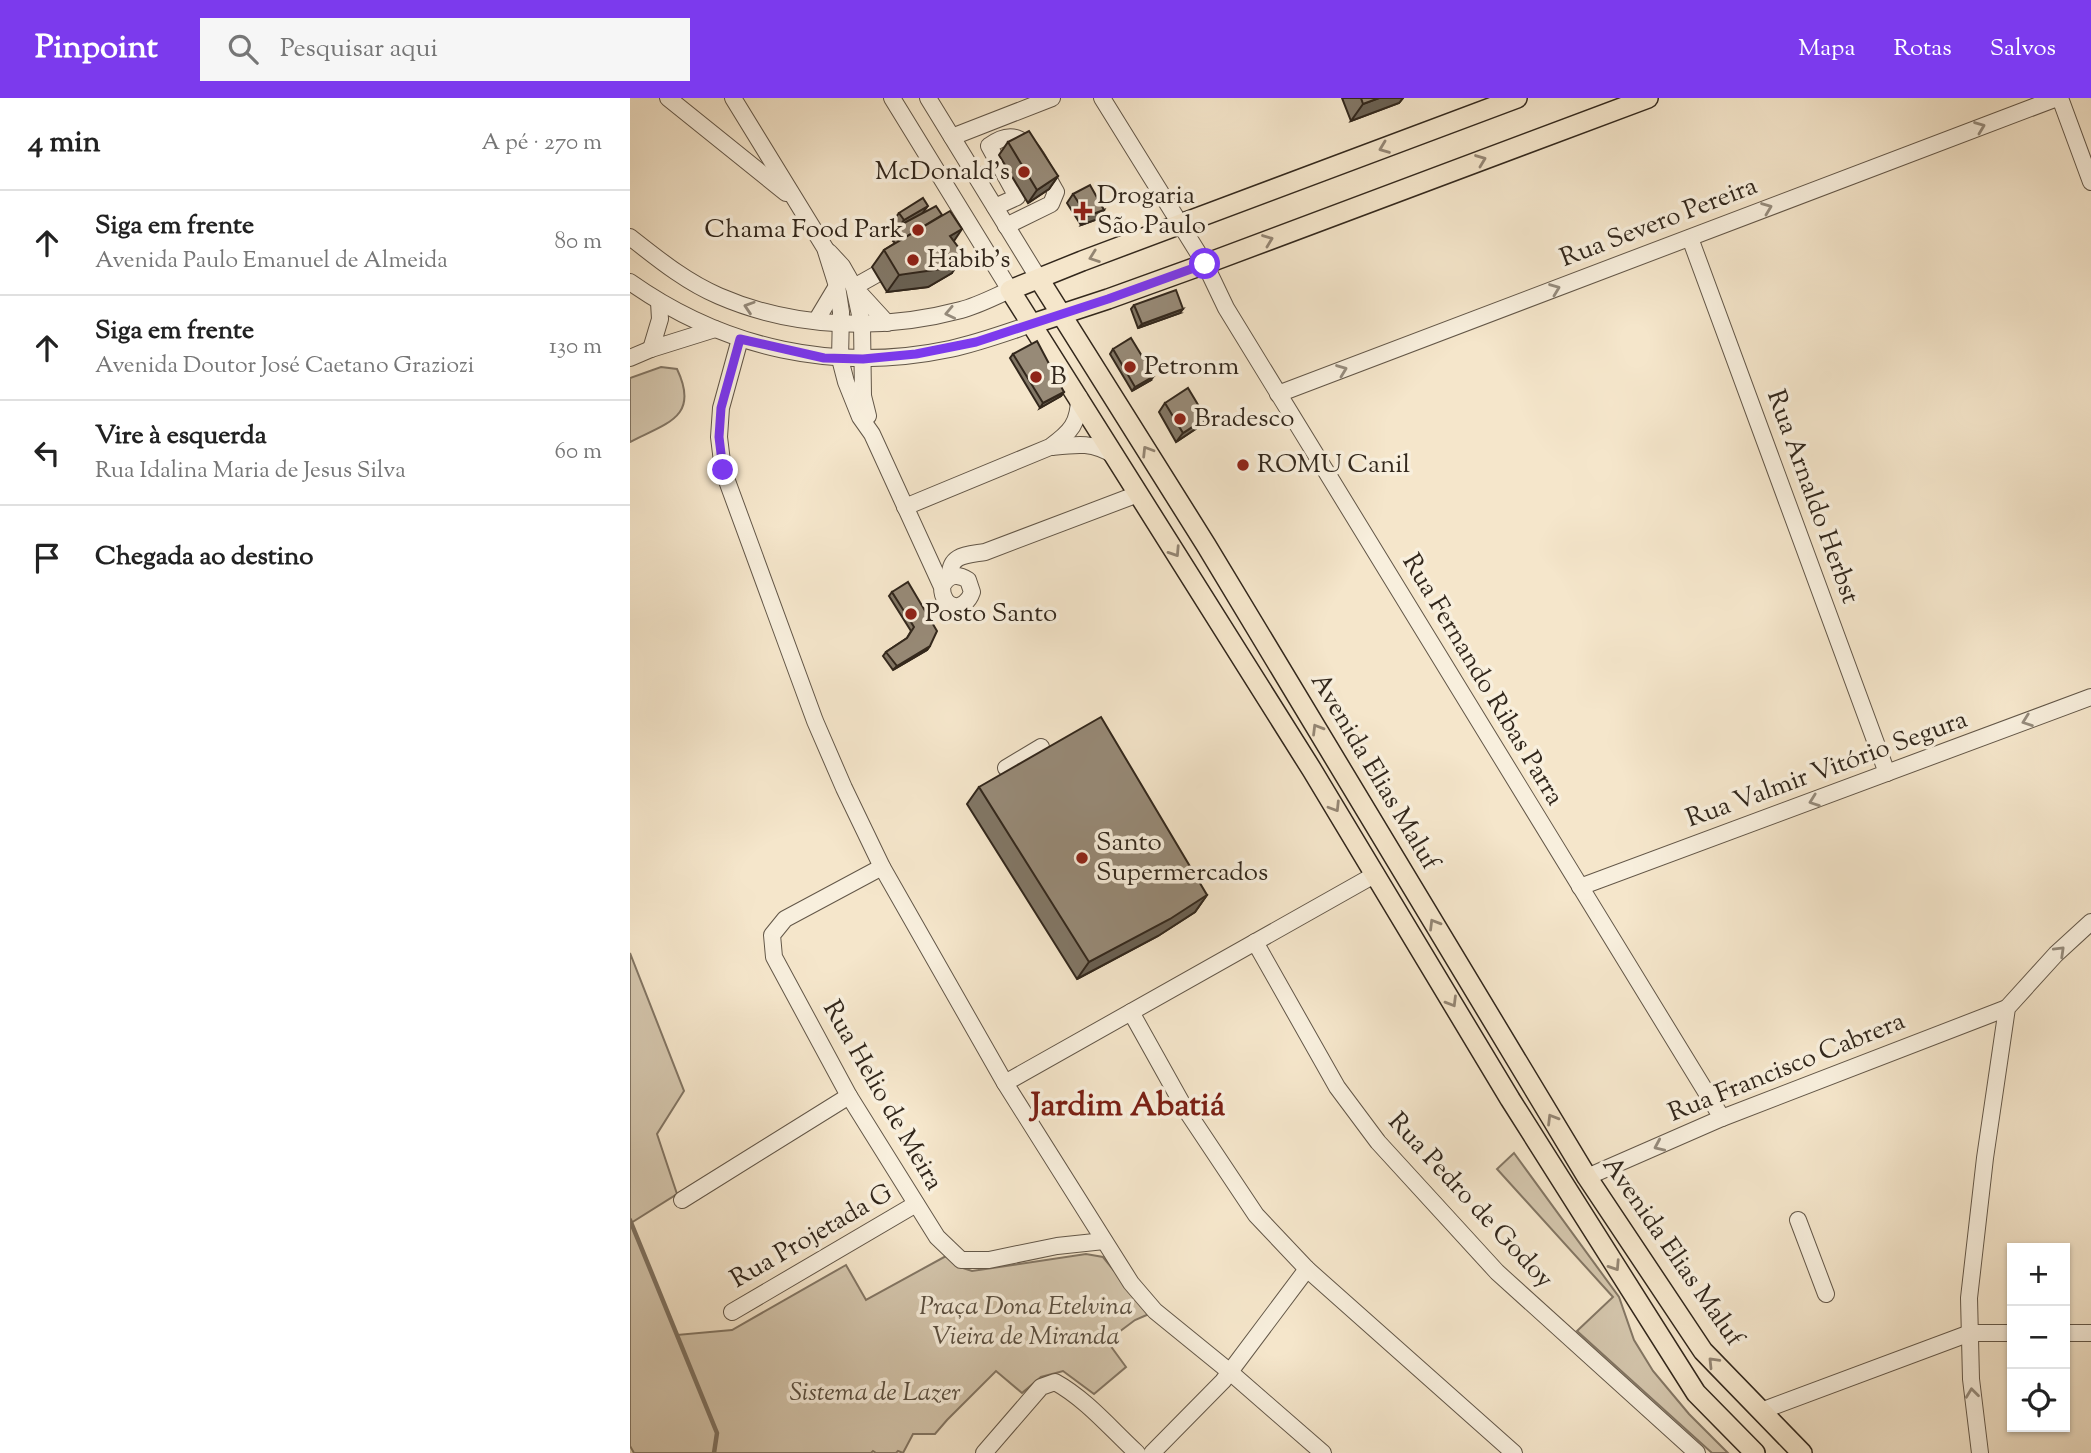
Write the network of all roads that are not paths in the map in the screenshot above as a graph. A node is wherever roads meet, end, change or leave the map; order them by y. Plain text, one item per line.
1 (667, 98) edge
2 (733, 98) edge
3 (892, 98) edge
4 (928, 98) edge
5 (1052, 98) edge
6 (1102, 98) edge
7 (1517, 98) edge
8 (1648, 98) edge
9 (2059, 98) edge
10 (951, 137) junction
11 (2091, 182) edge
12 (795, 201) junction
13 (995, 207) junction
14 (1181, 225) junction
15 (1006, 226) junction
16 (630, 237) edge
17 (1690, 237) junction
18 (825, 248) junction
19 (912, 255) edge
20 (1205, 264) junction
21 (1039, 279) junction
22 (630, 282) edge
23 (837, 286) junction
24 (854, 287) junction
25 (1010, 290) junction
26 (659, 302) junction
27 (1062, 314) junction
28 (816, 321) junction
29 (887, 323) junction
30 (841, 324) junction
31 (862, 324) junction
32 (1032, 324) junction
33 (715, 329) junction
34 (740, 339) junction
35 (651, 349) junction
36 (630, 358) edge
37 (832, 358) junction
38 (880, 358) junction
39 (863, 359) junction
40 (863, 381) junction
41 (1278, 394) junction
42 (1079, 397) junction
43 (872, 434) junction
44 (1050, 447) junction
45 (1115, 456) junction
46 (1138, 494) junction
47 (905, 507) junction
48 (1206, 545) junction
49 (2091, 697) edge
50 (1041, 747) dead end
51 (1006, 768) edge
52 (1887, 773) junction
53 (882, 867) junction
54 (1376, 874) junction
55 (1580, 887) junction
56 (2091, 922) edge
57 (1255, 942) junction
58 (2007, 1008) junction
59 (1131, 1012) junction
60 (1005, 1083) junction
61 (849, 1096) junction
62 (1722, 1118) junction
63 (1587, 1177) junction
64 (682, 1200) dead end
65 (916, 1204) junction
66 (1578, 1209) junction
67 (1798, 1220) dead end
68 (1104, 1241) junction
69 (1307, 1269) junction
70 (1826, 1294) dead end
71 (732, 1312) dead end
72 (1970, 1333) junction
73 (2007, 1333) edge
74 (2070, 1333) edge
75 (2091, 1333) edge
76 (1230, 1371) junction
77 (1760, 1411) junction
78 (984, 1453) edge
79 (1137, 1453) edge
80 (1152, 1453) edge
81 (1323, 1453) edge
82 (1514, 1453) edge
83 (1697, 1453) edge
84 (1755, 1453) edge
85 (1802, 1453) edge
86 (1980, 1453) edge

1 - 12 street
2 - 12 street
3 - 25 street, Avenida Elias Maluf
4 - 10 street, Avenida Elias Maluf
5 - 10 street
6 - 14 street, Rua Fernando Ribas Parra
7 -> 14 main road
20 -> 8 main road
9 - 11 street
17 -> 9 street, Rua Severo Pereira
10 - 13 street, Avenida Elias Maluf
12 - 18 street
13 - 15 street, Avenida Elias Maluf
13 - 15 street
14 - 20 street, Rua Fernando Ribas Parra
14 -> 21 main road
15 - 21 street, Avenida Elias Maluf
28 -> 16 street
41 -> 17 street, Rua Severo Pereira
17 - 52 street, Rua Arnaldo Herbst
18 - 23 street
18 - 24 street
19 - 24 street
20 - 27 main road
20 - 41 street, Rua Fernando Ribas Parra
21 - 25 main road
21 - 27 main road, Avenida Elias Maluf
22 - 26 street
23 - 28 street
23 - 30 street
24 - 29 street
24 - 31 street
25 -> 29 street
25 - 32 main road, Avenida Elias Maluf
26 - 33 street
26 - 35 street
27 - 32 main road
48 -> 27 main road, Avenida Elias Maluf
28 - 30 street
29 - 31 street
30 - 31 street
30 - 37 street
31 - 39 street
32 - 38 street
32 - 42 main road, Avenida Elias Maluf
33 - 34 street
33 - 35 street
34 - 37 street
34 - 53 street
35 - 36 street
37 - 39 street
37 - 43 street
38 - 39 street
38 - 40 street
39 - 40 street
40 - 43 street
41 - 55 street, Rua Fernando Ribas Parra
42 - 44 street
42 - 45 main road, Avenida Elias Maluf
43 - 47 street
44 - 45 street
44 - 47 street
45 - 46 main road, Avenida Elias Maluf
46 - 47 street
46 - 48 main road
46 -> 54 main road, Avenida Elias Maluf
63 -> 48 main road, Avenida Elias Maluf
49 -> 52 street, Rua Valmir Vitório Segura
50 - 51 street
52 -> 55 street, Rua Valmir Vitório Segura
53 - 60 street
53 - 61 street, Rua Helio de Meira
54 - 57 street
54 -> 66 main road, Avenida Elias Maluf
55 - 62 street, Rua Fernando Ribas Parra
58 -> 56 street
57 - 59 street
57 - 83 street, Rua Pedro de Godoy
58 - 62 street, Rua Francisco Cabrera
58 - 72 street
59 - 60 street
59 - 69 street
60 - 68 street
61 - 64 street
61 - 65 street, Rua Helio de Meira
62 -> 63 street, Rua Francisco Cabrera
63 - 66 main road
77 -> 63 main road, Avenida Elias Maluf
65 - 68 street, Rua Helio de Meira
65 - 71 street, Rua Projetada G
66 -> 84 main road, Avenida Elias Maluf
67 - 70 street
68 - 76 street
69 - 76 street
69 - 82 street
72 - 73 street
72 - 77 street
86 -> 72 street
74 - 75 street
76 - 80 street
76 - 81 street
77 - 85 main road, Avenida Elias Maluf
78 - 79 street

